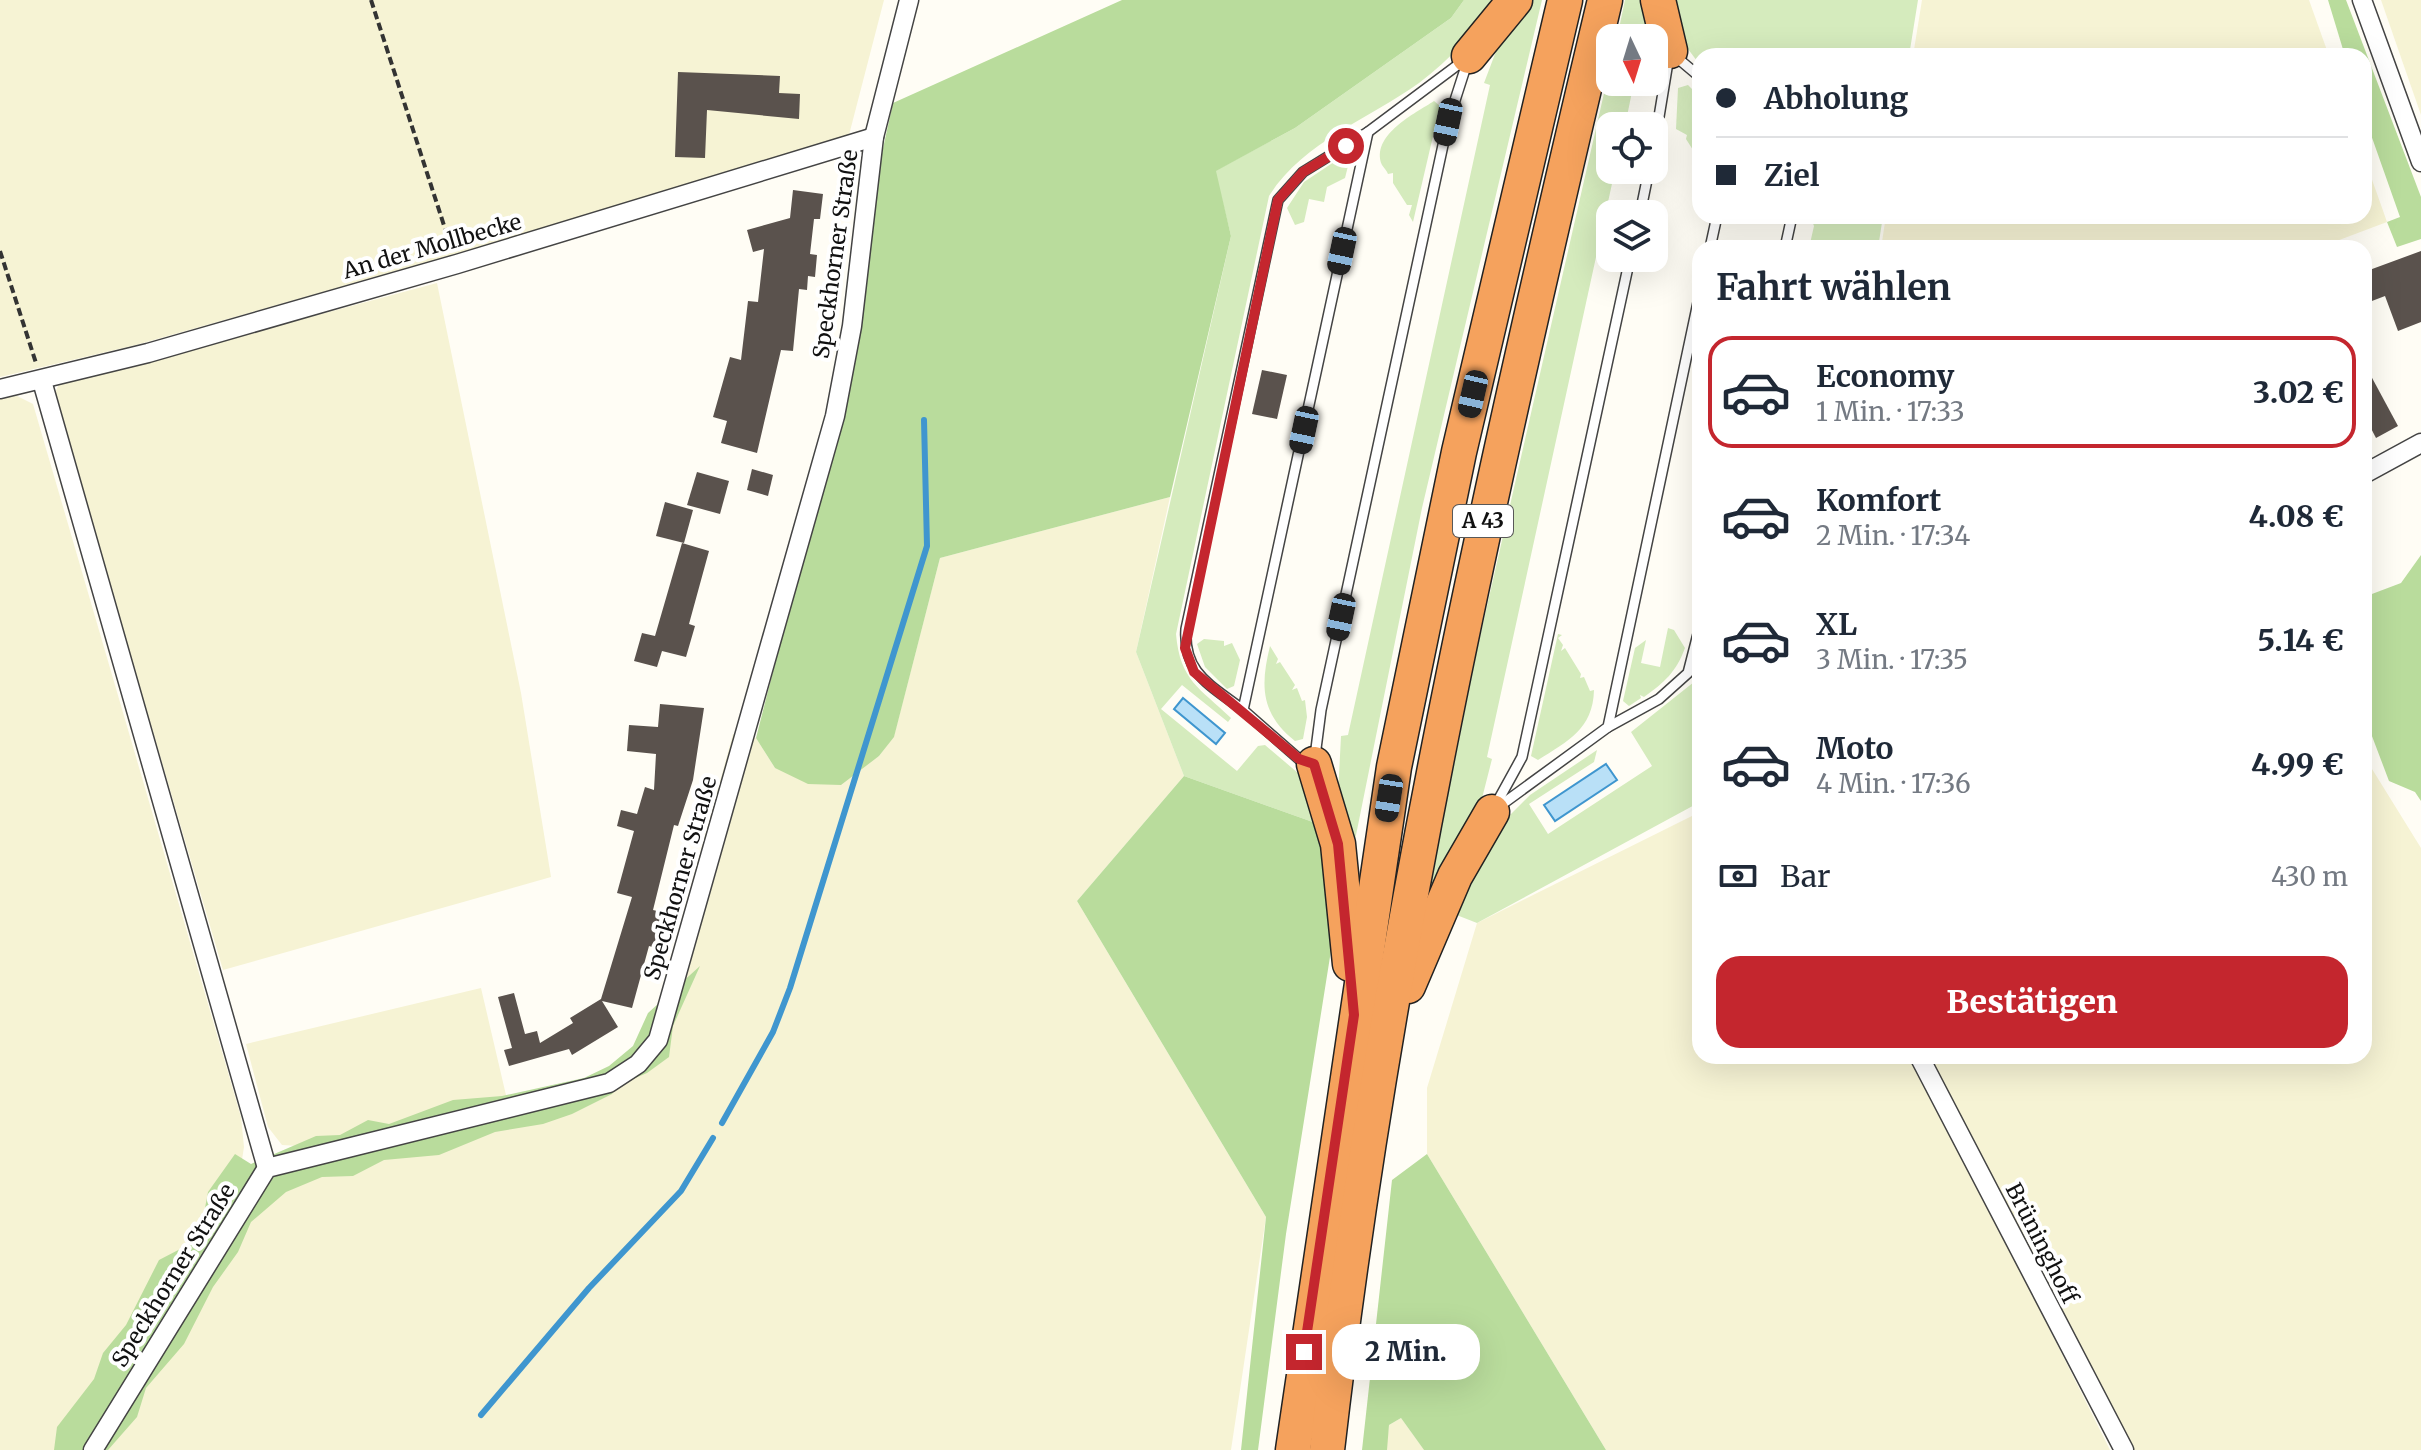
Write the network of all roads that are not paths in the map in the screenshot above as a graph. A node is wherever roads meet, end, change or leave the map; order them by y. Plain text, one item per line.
1 (909, 0) edge
2 (1515, 0) edge
3 (1565, 0) edge
4 (1605, 0) edge
5 (1658, 0) edge
6 (2362, 0) edge
7 (1670, 51) junction
8 (1469, 56) junction
9 (1692, 70) edge
10 (1660, 112) edge
11 (1368, 132) junction
12 (874, 137) junction
13 (2421, 162) edge
14 (1627, 272) edge
15 (1692, 331) edge
16 (42, 381) junction
17 (0, 389) edge
18 (2421, 443) edge
19 (2372, 470) edge
20 (1692, 657) edge
21 (1243, 710) junction
22 (1608, 727) junction
23 (1314, 764) junction
24 (1492, 812) junction
25 (1354, 1015) junction
26 (1385, 1046) junction
27 (1923, 1064) edge
28 (267, 1168) junction
29 (93, 1450) edge
30 (1293, 1450) edge
31 (1327, 1450) edge
32 (2124, 1450) edge

1 - 12 street, Speckhorner Straße
2 - 8 highway
3 - 25 highway, A 43
4 - 26 highway, A 43
5 - 7 highway
6 - 13 street
7 - 9 lane
7 - 10 lane
8 - 11 lane
8 - 23 lane
11 - 21 lane
11 - 21 lane
12 - 16 street, An der Mollbecke
12 - 28 street, Speckhorner Straße
14 - 24 lane
15 - 22 lane
16 - 17 street, An der Mollbecke
16 - 28 street
18 - 19 street
20 - 22 lane
21 - 23 lane
22 - 24 lane
23 - 25 highway
24 - 26 highway
25 - 30 highway, A 43
26 - 31 highway, A 43
27 - 32 street, Brüninghoff
28 - 29 street, Speckhorner Straße

